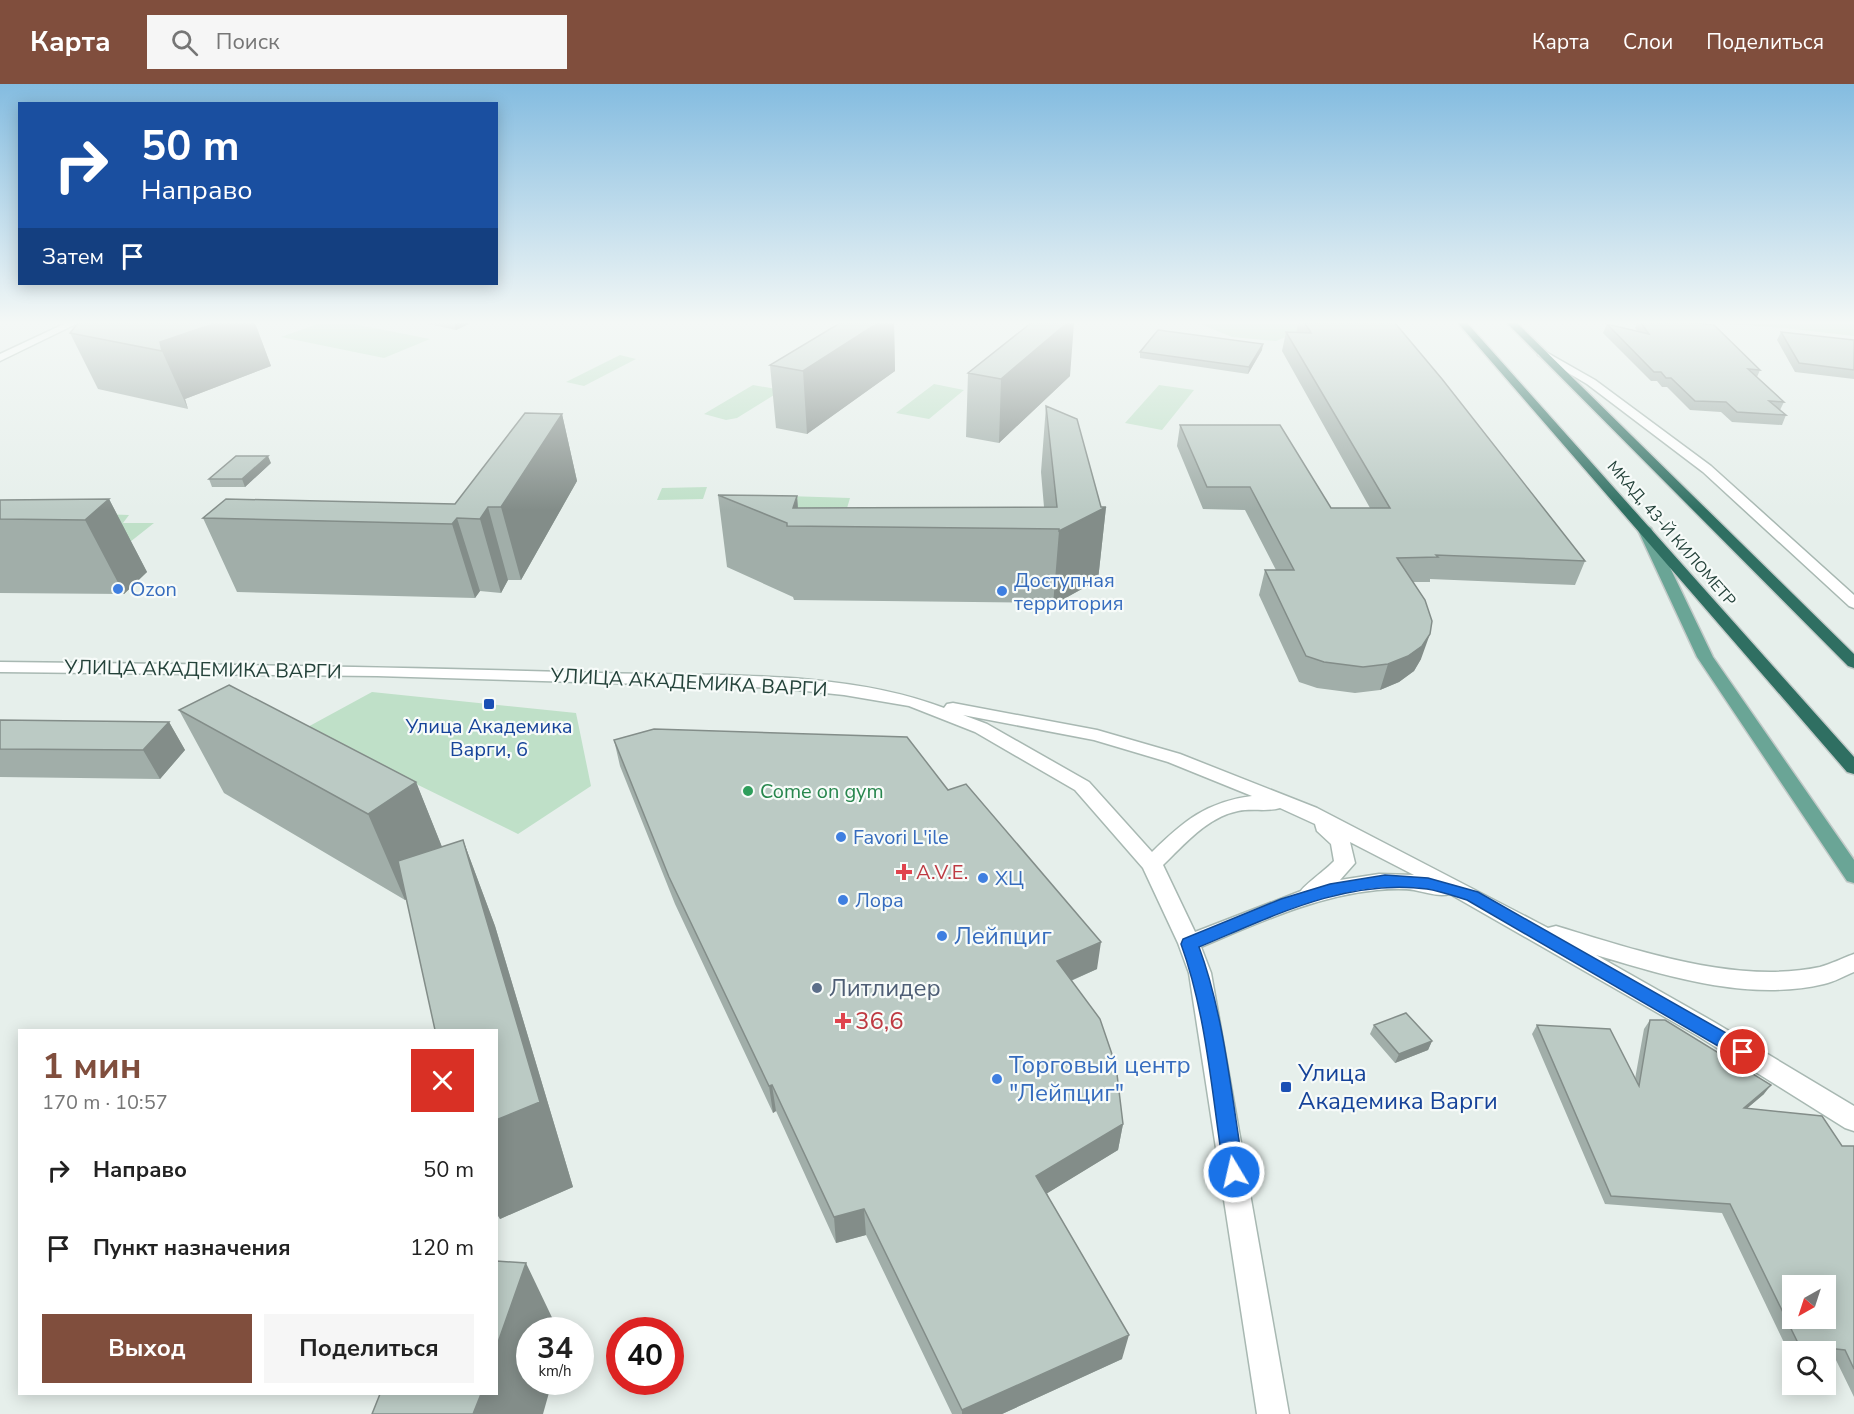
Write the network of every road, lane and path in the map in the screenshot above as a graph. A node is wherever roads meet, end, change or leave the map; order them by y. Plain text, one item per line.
1 (1517, 385) edge
2 (1574, 385) edge
3 (1595, 385) edge
4 (1644, 528) junction
5 (1854, 603) edge
6 (1854, 663) edge
7 (0, 667) edge
8 (886, 697) junction
9 (1854, 768) edge
10 (1310, 813) junction
11 (1152, 864) junction
12 (1854, 876) edge
13 (1472, 896) junction
14 (1287, 903) junction
15 (1189, 944) junction
16 (1854, 963) edge
17 (1854, 1120) edge
18 (1273, 1414) edge

1 - 4 highway, МКАД, 43-Й КИЛОМЕТР
2 - 6 highway, МКАД, 43-Й КИЛОМЕТР
3 - 5 street
4 - 9 highway, МКАД, 43-Й КИЛОМЕТР
4 - 12 main road
7 - 8 street, УЛИЦА АКАДЕМИКА ВАРГИ
8 - 10 street
8 - 11 street, УЛИЦА АКАДЕМИКА ВАРГИ
10 - 11 street
10 - 13 street
10 - 14 street
11 - 15 street, УЛИЦА АКАДЕМИКА ВАРГИ
13 - 14 street
13 - 16 street
13 - 17 street
14 - 15 street
15 - 18 street, УЛИЦА АКАДЕМИКА ВАРГИ

